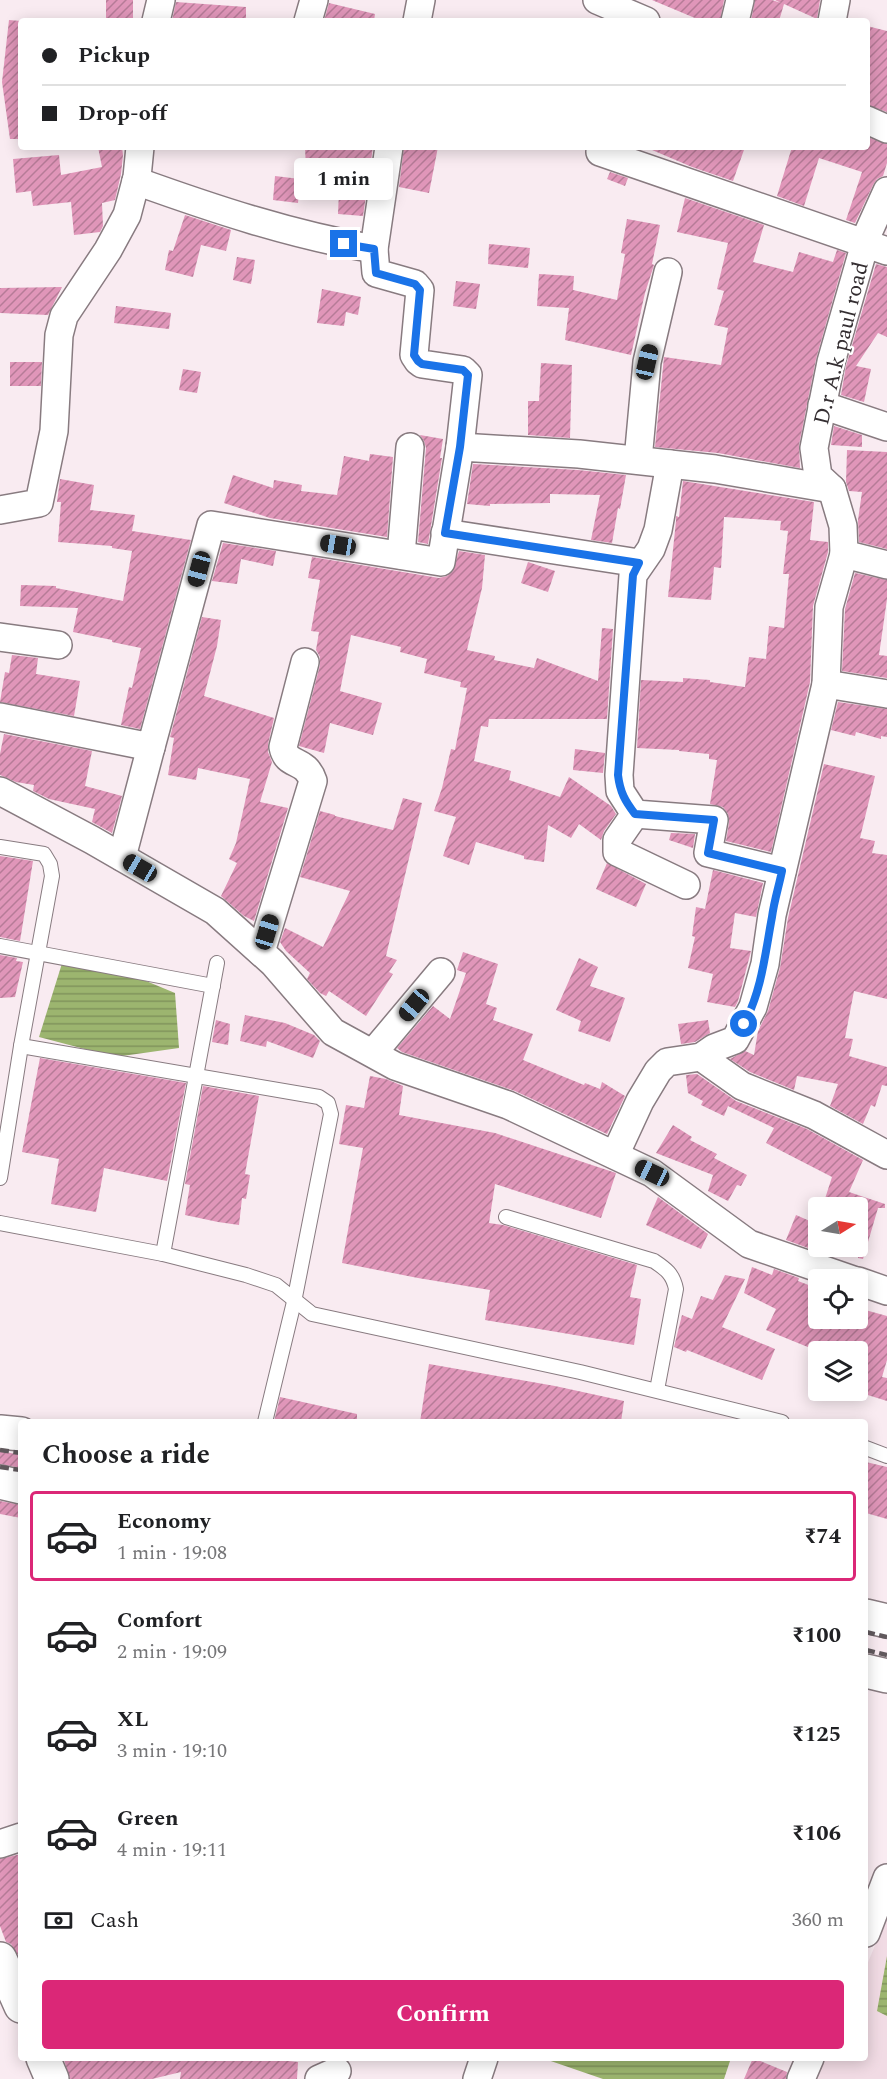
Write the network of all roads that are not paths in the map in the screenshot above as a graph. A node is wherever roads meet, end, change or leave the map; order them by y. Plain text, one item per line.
1 (161, 0) edge
2 (314, 0) edge
3 (421, 0) edge
4 (597, 0) edge
5 (740, 0) edge
6 (836, 0) edge
7 (157, 18) edge
8 (309, 18) edge
9 (418, 18) edge
10 (637, 18) edge
11 (736, 18) edge
12 (833, 18) edge
13 (870, 121) edge
14 (887, 129) edge
15 (140, 150) edge
16 (389, 150) edge
17 (601, 150) edge
18 (135, 181) junction
19 (887, 191) edge
20 (876, 247) edge
21 (374, 249) junction
22 (668, 272) dead end
23 (822, 405) junction
24 (887, 427) edge
25 (410, 447) dead end
26 (460, 447) junction
27 (638, 460) junction
28 (670, 464) junction
29 (832, 489) junction
30 (0, 510) edge
31 (445, 533) junction
32 (844, 554) junction
33 (401, 555) junction
34 (639, 563) junction
35 (887, 566) edge
36 (0, 637) edge
37 (58, 645) dead end
38 (305, 663) dead end
39 (826, 684) junction
40 (887, 694) edge
41 (0, 717) edge
42 (151, 747) junction
43 (0, 791) edge
44 (635, 814) junction
45 (0, 847) edge
46 (122, 857) junction
47 (782, 871) junction
48 (686, 885) dead end
49 (0, 946) edge
50 (261, 952) junction
51 (38, 953) junction
52 (217, 963) dead end
53 (441, 972) dead end
54 (213, 986) junction
55 (21, 1046) junction
56 (373, 1053) junction
57 (701, 1057) junction
58 (197, 1076) junction
59 (615, 1155) junction
60 (887, 1155) edge
61 (0, 1178) edge
62 (506, 1217) dead end
63 (0, 1223) edge
64 (163, 1254) junction
65 (821, 1269) edge
66 (868, 1284) edge
67 (887, 1291) edge
68 (294, 1302) junction
69 (657, 1390) junction
70 (266, 1419) edge
71 (770, 1419) edge
72 (0, 1432) edge
73 (18, 1434) edge
74 (868, 1449) edge
75 (887, 1456) edge
76 (0, 1482) edge
77 (18, 1486) edge
78 (868, 1616) edge
79 (887, 1621) edge
80 (868, 1671) edge
81 (887, 1676) edge
82 (18, 1838) edge
83 (0, 1844) edge
84 (887, 1878) edge
85 (868, 1928) edge
86 (44, 2061) edge
87 (483, 2061) edge
88 (809, 2061) edge
89 (52, 2079) edge
90 (477, 2079) edge
91 (801, 2079) edge

1 - 7 street
2 - 8 street
3 - 9 street
4 - 10 street
5 - 11 street
6 - 12 street
13 - 14 street
15 - 18 street
16 - 21 street
17 - 20 street
18 - 21 street
18 - 30 street
19 - 20 street, D.r A.k paul road
20 - 23 street, D.r A.k paul road
21 - 26 street
22 - 27 street
23 - 24 street
23 - 29 street, D.r A.k paul road
25 - 33 street
26 - 27 street
26 - 31 street
27 - 28 street
28 - 29 street
28 - 34 street
29 - 32 street, D.r A.k paul road
31 - 33 street
31 - 34 street
32 - 35 street
32 - 39 street, D.r A.k paul road
33 - 42 street
34 - 44 street
36 - 37 street
38 - 50 street
39 - 40 street
39 - 47 street, D.r A.k paul road
41 - 42 street
42 - 46 street
43 - 46 street
44 - 47 street
44 - 48 street
45 - 51 lane
46 - 50 street
47 - 57 street, D.r A.k paul road
49 - 51 lane
50 - 56 street
51 - 54 lane
51 - 55 lane
52 - 54 lane
53 - 56 street
54 - 58 lane
55 - 58 lane
55 - 61 lane
56 - 59 street
57 - 59 street, D.r A.k paul road
57 - 60 street
58 - 64 lane
58 - 68 lane
59 - 65 street
62 - 69 lane
63 - 64 lane
64 - 68 lane
66 - 67 street
68 - 69 lane
68 - 70 lane
69 - 71 lane
72 - 73 main road
74 - 75 lane
76 - 77 main road
78 - 79 main road
80 - 81 main road
82 - 83 street
84 - 85 street
86 - 89 main road
87 - 90 street
88 - 91 street

